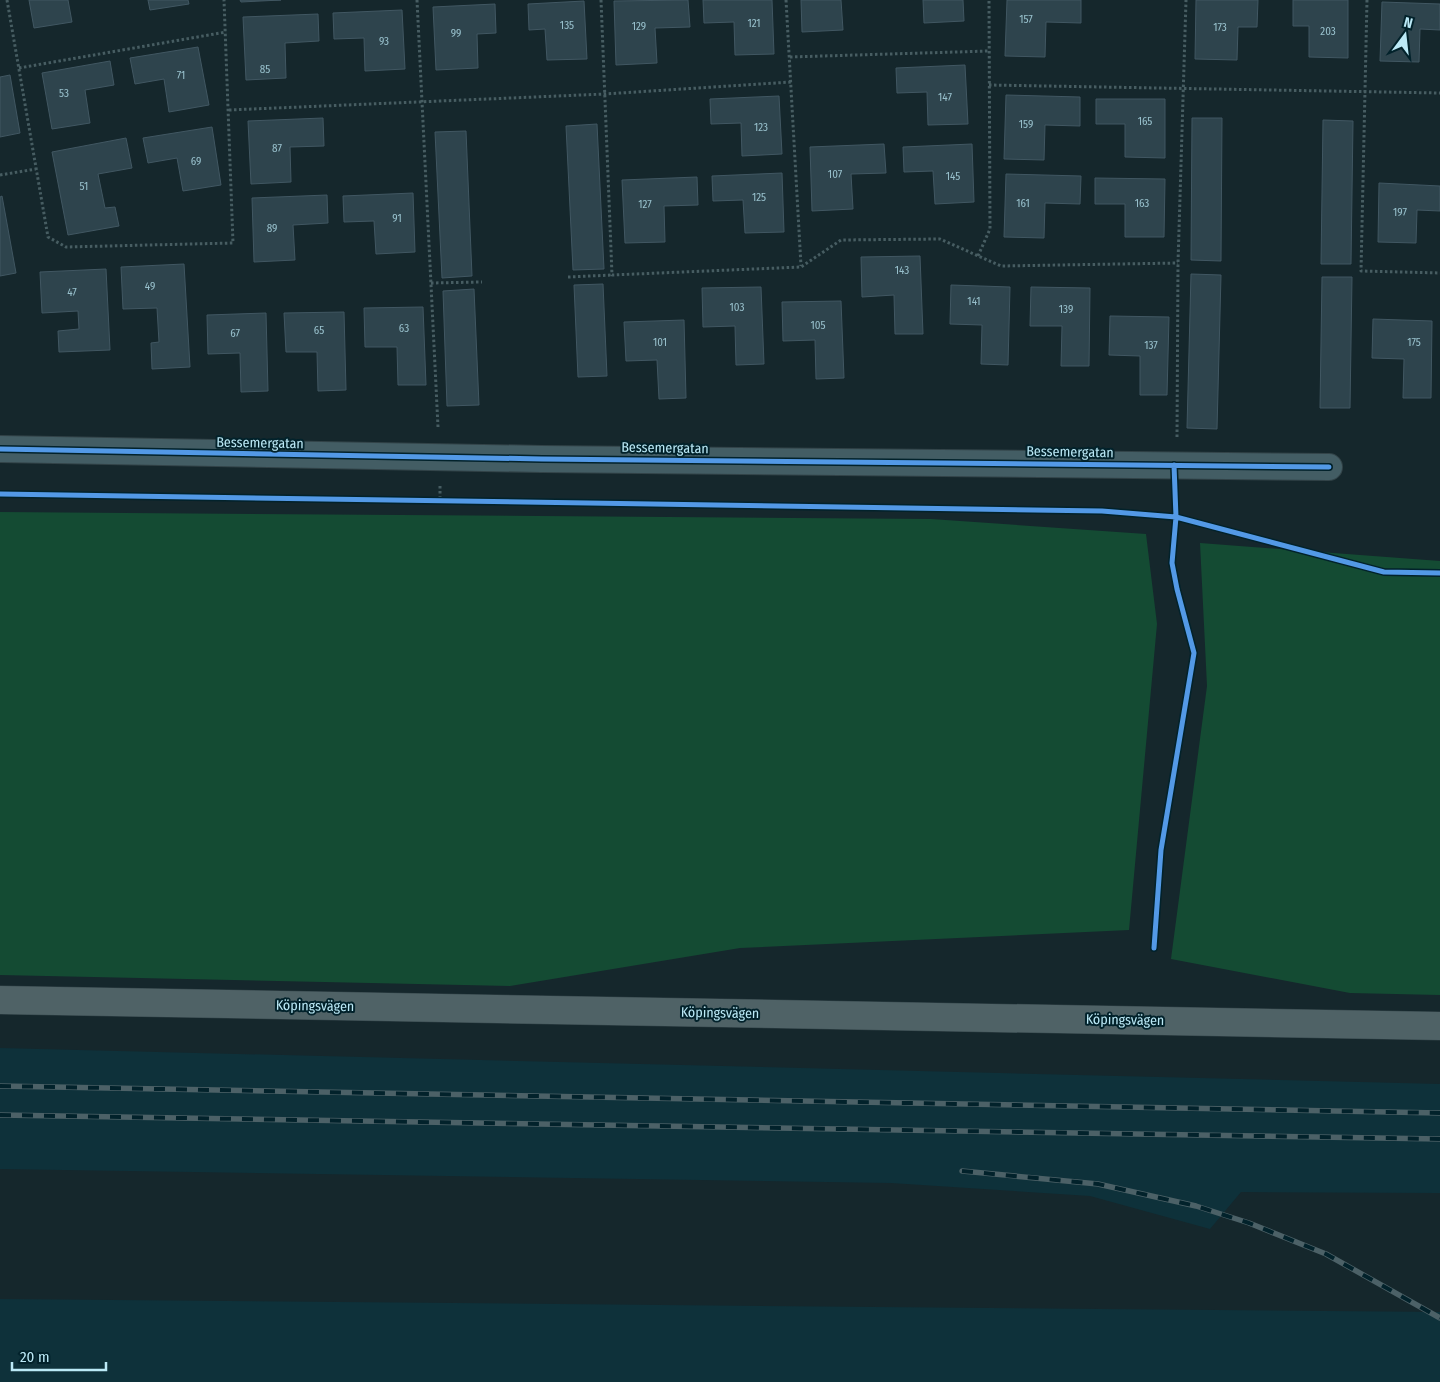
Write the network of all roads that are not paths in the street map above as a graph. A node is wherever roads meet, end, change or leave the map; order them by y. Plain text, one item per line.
1 (0, 450) edge
2 (1329, 467) dead end
3 (0, 1000) edge
4 (1440, 1026) edge

1 - 2 street, Bessemergatan
3 - 4 main road, Köpingsvägen

